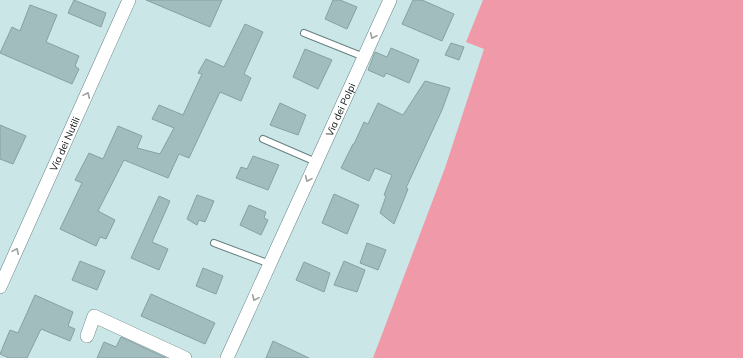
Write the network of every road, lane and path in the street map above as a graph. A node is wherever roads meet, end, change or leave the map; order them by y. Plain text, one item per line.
1 (129, 0) edge
2 (390, 0) edge
3 (304, 33) dead end
4 (364, 57) junction
5 (263, 139) dead end
6 (316, 162) junction
7 (214, 242) dead end
8 (270, 264) junction
9 (0, 287) edge
10 (87, 336) dead end
11 (185, 358) edge
12 (227, 358) edge

9 -> 1 street, Via dei Nutili
2 -> 4 street, Via dei Polpi
3 - 4 lane
4 - 6 street, Via dei Polpi
5 - 6 lane
6 -> 8 street, Via dei Polpi
7 - 8 lane
8 -> 12 street, Via dei Polpi
10 - 11 street

